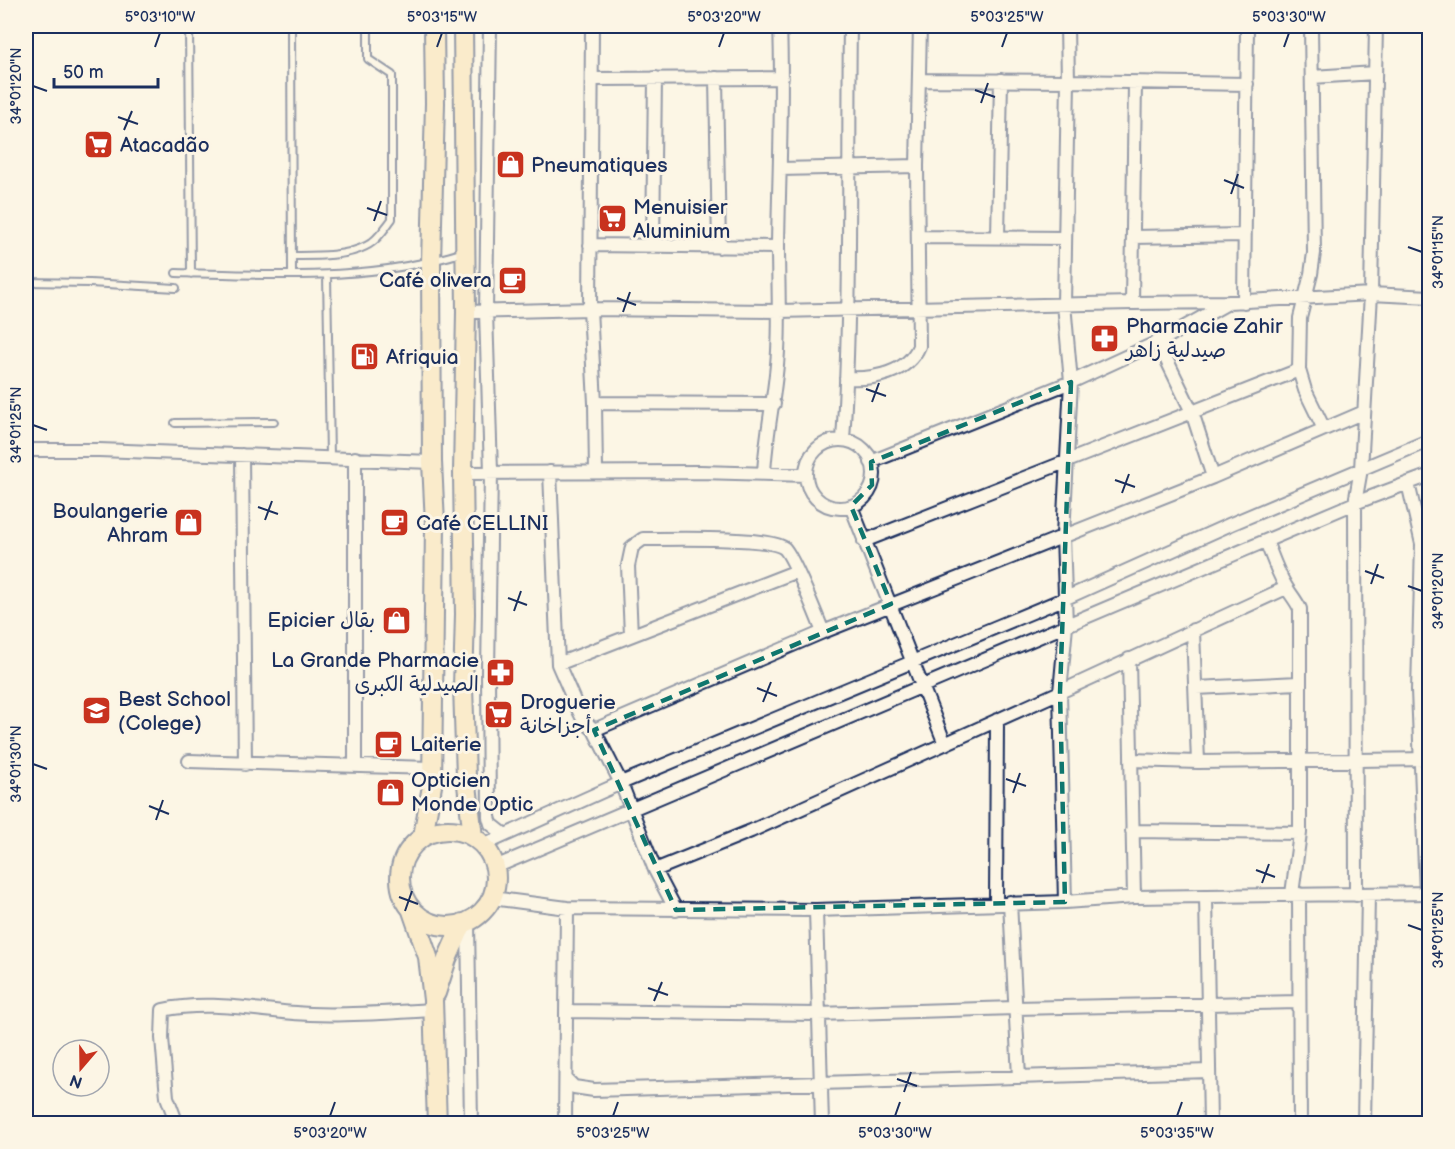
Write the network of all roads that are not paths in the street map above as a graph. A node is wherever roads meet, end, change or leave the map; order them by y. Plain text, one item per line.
1 (189, 26) edge
2 (291, 26) edge
3 (368, 26) edge
4 (434, 26) edge
5 (463, 26) edge
6 (490, 26) edge
7 (592, 26) edge
8 (780, 26) edge
9 (850, 26) edge
10 (920, 26) edge
11 (1067, 26) edge
12 (1247, 26) edge
13 (1311, 26) edge
14 (1376, 26) edge
15 (1375, 73) junction
16 (1312, 77) junction
17 (593, 78) junction
18 (655, 78) junction
19 (716, 78) junction
20 (782, 78) junction
21 (1000, 80) junction
22 (919, 81) junction
23 (1068, 81) junction
24 (1135, 82) junction
25 (1247, 84) junction
26 (917, 166) junction
27 (848, 168) junction
28 (780, 169) junction
29 (1244, 235) junction
30 (918, 237) junction
31 (998, 237) junction
32 (1133, 237) junction
33 (1064, 238) junction
34 (590, 245) junction
35 (653, 247) junction
36 (719, 247) junction
37 (778, 247) junction
38 (465, 252) junction
39 (292, 255) junction
40 (431, 263) junction
41 (176, 273) dead end
42 (191, 274) junction
43 (292, 274) junction
44 (327, 275) junction
45 (26, 282) edge
46 (176, 288) dead end
47 (1371, 294) junction
48 (1430, 297) edge
49 (1304, 298) junction
50 (1228, 302) junction
51 (1244, 302) junction
52 (1132, 303) junction
53 (1064, 304) junction
54 (919, 308) junction
55 (590, 309) junction
56 (849, 310) junction
57 (779, 311) junction
58 (465, 312) junction
59 (486, 312) junction
60 (1158, 342) junction
61 (1299, 369) junction
62 (846, 378) junction
63 (1071, 382) junction
64 (595, 403) junction
65 (774, 404) junction
66 (1192, 412) junction
67 (1364, 412) junction
68 (274, 422) dead end
69 (175, 423) dead end
70 (1324, 429) junction
71 (843, 440) junction
72 (1430, 440) edge
73 (26, 450) edge
74 (242, 455) junction
75 (330, 458) junction
76 (355, 458) junction
77 (1068, 461) junction
78 (432, 462) junction
79 (871, 462) junction
80 (1361, 469) junction
81 (491, 472) junction
82 (550, 472) junction
83 (596, 472) junction
84 (463, 473) junction
85 (764, 473) junction
86 (806, 475) junction
87 (1430, 475) edge
88 (1213, 477) junction
89 (1408, 483) junction
90 (1355, 503) junction
91 (851, 506) junction
92 (1425, 529) edge
93 (1063, 535) junction
94 (864, 541) junction
95 (1266, 541) junction
96 (796, 571) junction
97 (1286, 588) junction
98 (1066, 598) junction
99 (891, 604) junction
100 (1424, 624) edge
101 (1066, 626) junction
102 (1193, 630) junction
103 (823, 632) junction
104 (631, 635) junction
105 (1129, 659) junction
106 (913, 663) junction
107 (558, 664) junction
108 (1298, 683) junction
109 (922, 686) junction
110 (1197, 688) junction
111 (1424, 690) edge
112 (1060, 692) junction
113 (997, 720) junction
114 (594, 730) junction
115 (945, 744) junction
116 (1357, 759) junction
117 (1425, 759) edge
118 (1131, 760) junction
119 (1299, 760) junction
120 (189, 761) dead end
121 (1198, 762) junction
122 (245, 764) junction
123 (355, 765) junction
124 (431, 768) junction
125 (621, 783) junction
126 (631, 809) junction
127 (1132, 831) junction
128 (1299, 833) junction
129 (505, 835) junction
130 (423, 836) junction
131 (478, 841) junction
132 (495, 867) junction
133 (655, 870) junction
134 (1428, 893) edge
135 (1296, 894) junction
136 (1362, 895) junction
137 (1206, 896) junction
138 (1134, 897) junction
139 (492, 898) junction
140 (1010, 902) junction
141 (1065, 902) junction
142 (996, 903) junction
143 (567, 908) junction
144 (676, 910) junction
145 (816, 910) junction
146 (412, 911) junction
147 (466, 923) junction
148 (1299, 1002) junction
149 (1208, 1004) junction
150 (433, 1005) junction
151 (1015, 1008) junction
152 (567, 1011) junction
153 (818, 1014) junction
154 (1209, 1071) junction
155 (1019, 1077) junction
156 (567, 1080) junction
157 (820, 1083) junction
158 (177, 1124) edge
159 (437, 1124) edge
160 (471, 1124) edge
161 (565, 1124) edge
162 (822, 1124) edge
163 (1210, 1124) edge
164 (1300, 1124) edge
165 (1365, 1124) edge

1 - 42 lane
2 - 39 lane
3 - 39 lane
4 - 40 main road
5 - 38 main road
6 - 59 street
7 - 17 street
8 - 20 street
9 - 27 street
10 - 22 street
11 - 23 street
12 - 25 street
13 - 16 street
14 - 15 street
15 - 16 street
15 - 47 street
16 - 49 street
17 - 18 street
17 - 34 street
18 - 19 street
18 - 35 street
19 - 20 street
19 - 36 street
20 - 28 street
21 - 22 street
21 - 23 street
21 - 31 street
22 - 26 street
23 - 24 street
23 - 33 street
24 - 25 street
24 - 32 street
25 - 29 street
26 - 27 street
26 - 30 street
27 - 28 street
27 - 56 street
28 - 37 street
29 - 32 street
29 - 51 street
30 - 31 street
30 - 54 street
31 - 33 street
32 - 52 street
33 - 53 street
34 - 35 street
34 - 55 street
35 - 36 street
36 - 37 street
37 - 57 street
38 - 40 lane
38 - 58 main road
39 - 43 lane
40 - 44 lane
40 - 78 main road
41 - 42 lane
42 - 43 lane
43 - 44 lane
44 - 75 lane
45 - 46 lane
47 - 48 street
47 - 49 street
47 - 67 street
49 - 51 street
49 - 61 street
50 - 51 street
50 - 52 street
50 - 60 street
52 - 53 street
53 - 54 street
53 - 63 street
54 - 56 street
54 - 62 street
55 - 57 street
55 - 59 street
55 - 64 street
56 - 57 street
56 - 62 street
57 - 65 street
58 - 59 street
58 - 84 main road
59 - 81 street
60 - 63 street
60 - 66 street
61 - 66 street
61 - 70 street
62 - 71 street
63 - 77 street
63 - 79 street
64 - 65 street
64 - 83 street
65 - 85 street
66 - 77 street
66 - 88 street
67 - 70 street
67 - 80 street
68 - 69 lane
70 - 88 street
71 - 79 street
71 - 86 street
72 - 80 street
73 - 74 street
74 - 75 street
74 - 122 street
75 - 76 street
76 - 78 street
76 - 123 street
77 - 93 street
77 - 94 street
78 - 124 main road
79 - 91 street
80 - 90 street
80 - 98 street
81 - 82 street
81 - 84 street
81 - 129 street
82 - 83 street
82 - 107 street
83 - 85 street
84 - 131 main road
85 - 86 street
86 - 91 street
87 - 89 street
88 - 93 street
89 - 90 street
89 - 92 street
90 - 95 street
90 - 116 street
91 - 94 street
92 - 100 street
93 - 98 street
93 - 99 street
94 - 99 street
95 - 97 street
95 - 101 street
96 - 103 street
96 - 104 street
96 - 104 street
97 - 102 street
97 - 108 street
98 - 101 street
98 - 106 street
99 - 103 street
99 - 106 street
100 - 111 street
101 - 109 street
101 - 112 street
102 - 105 street
102 - 110 street
103 - 114 street
104 - 107 street
105 - 112 street
105 - 118 street
106 - 109 street
106 - 125 street
107 - 114 street
108 - 110 street
108 - 119 street
109 - 115 street
109 - 126 street
110 - 121 street
111 - 117 street
112 - 113 street
112 - 141 street
113 - 115 street
113 - 142 street
114 - 125 street
115 - 133 street
116 - 117 street
116 - 119 street
116 - 136 street
117 - 134 street
118 - 121 street
118 - 127 street
119 - 121 street
119 - 128 street
120 - 122 street
122 - 123 street
123 - 124 street
124 - 130 main road
125 - 126 street
125 - 129 street
126 - 132 street
126 - 133 street
127 - 128 street
127 - 138 street
128 - 135 street
129 - 131 street
130 - 131 main road
130 - 146 main road
131 - 132 main road
132 - 139 main road
133 - 144 street
134 - 136 street
135 - 136 street
135 - 137 street
135 - 148 street
136 - 165 street
137 - 138 street
137 - 149 street
138 - 141 street
139 - 143 street
139 - 147 main road
140 - 141 street
140 - 142 street
140 - 151 street
142 - 145 street
143 - 144 street
143 - 152 street
144 - 145 street
145 - 153 street
146 - 147 main road
146 - 150 main road
147 - 150 main road
147 - 160 street
148 - 149 street
148 - 164 street
149 - 151 street
149 - 154 street
150 - 158 street
150 - 159 main road
151 - 153 street
151 - 155 street
152 - 153 street
152 - 156 street
153 - 157 street
154 - 155 street
154 - 163 street
155 - 157 street
156 - 157 street
156 - 161 street
157 - 162 street

